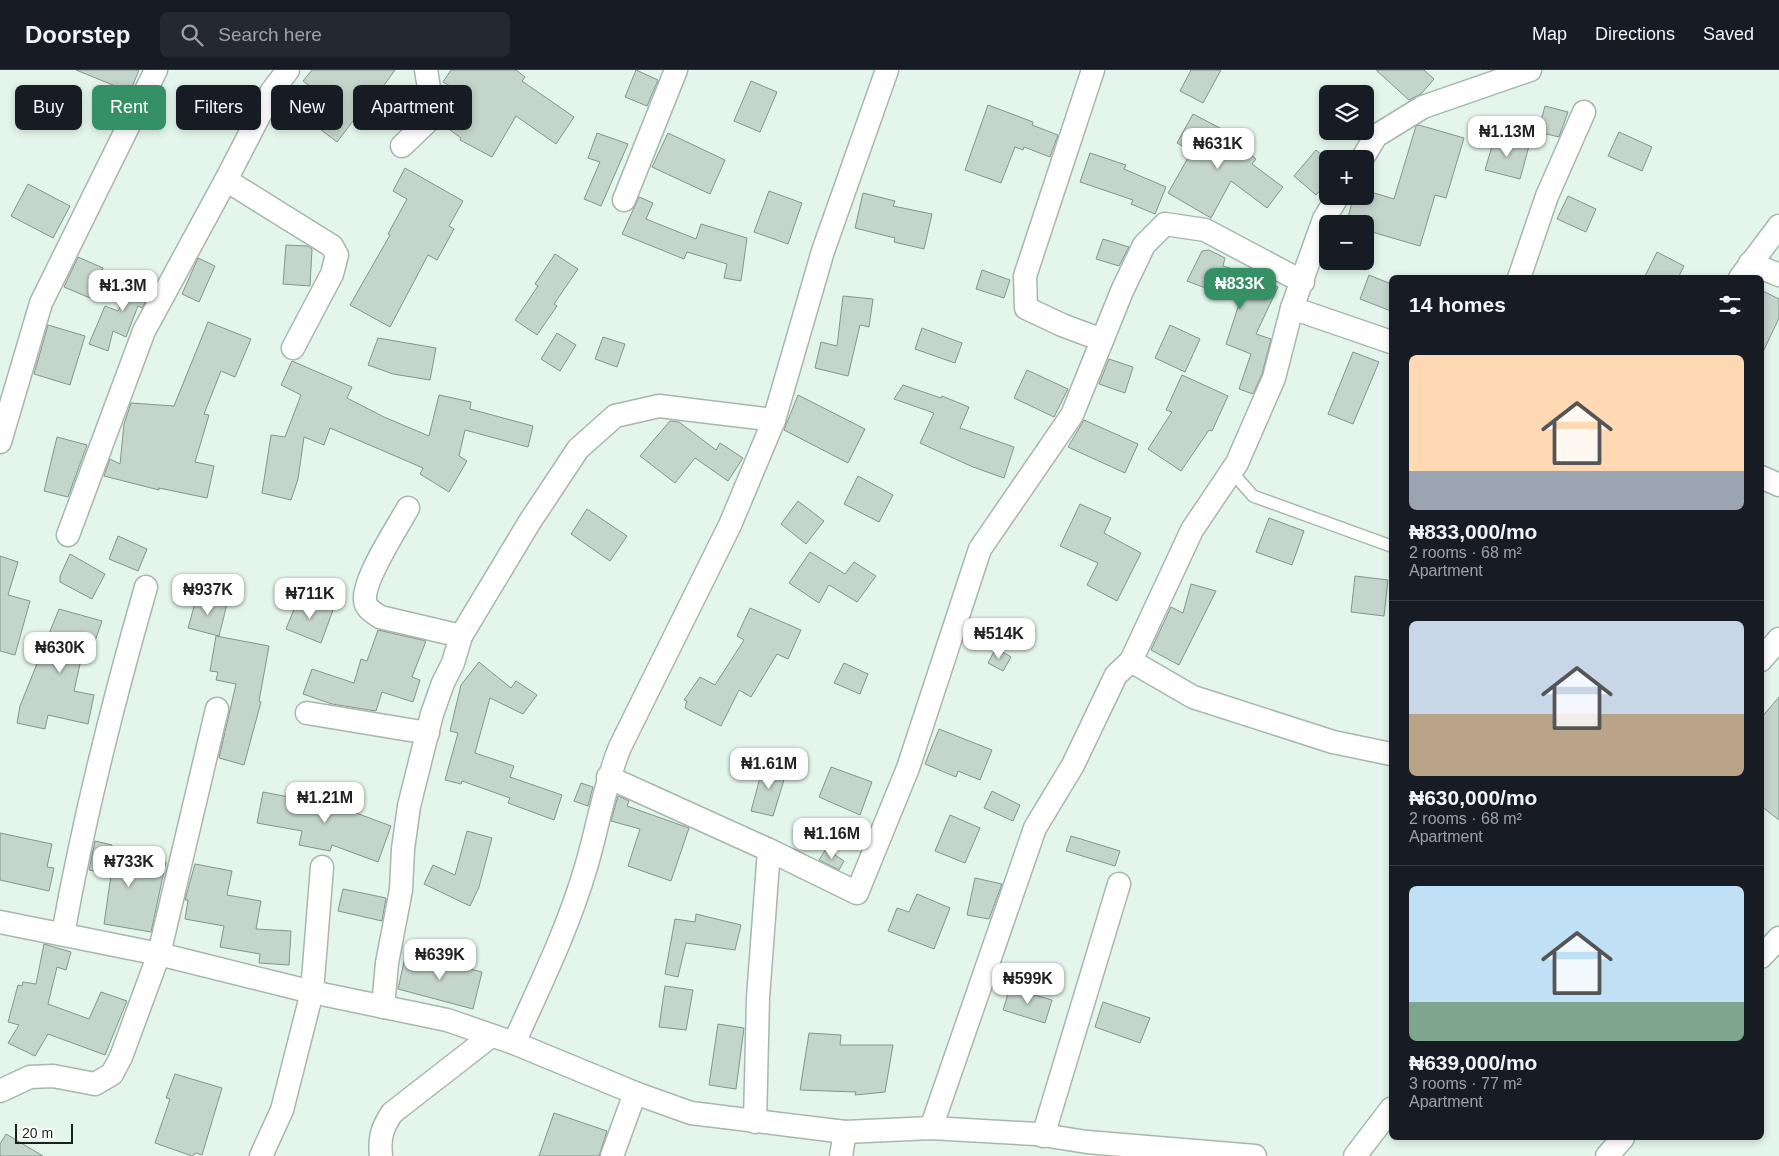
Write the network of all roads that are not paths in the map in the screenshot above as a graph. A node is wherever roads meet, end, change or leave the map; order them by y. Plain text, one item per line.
1 (156, 70) edge
2 (288, 70) edge
3 (426, 70) edge
4 (676, 70) edge
5 (887, 70) edge
6 (1093, 70) edge
7 (1529, 70) edge
8 (1584, 112) dead end
9 (402, 146) dead end
10 (1367, 150) edge
11 (226, 180) junction
12 (624, 200) dead end
13 (1333, 205) edge
14 (1779, 226) edge
15 (1745, 270) edge
16 (1520, 275) edge
17 (1779, 276) edge
18 (1303, 282) junction
19 (1292, 308) junction
20 (1102, 340) junction
21 (1389, 341) edge
22 (293, 348) dead end
23 (774, 420) junction
24 (0, 442) edge
25 (1232, 472) junction
26 (1764, 478) edge
27 (1779, 485) edge
28 (408, 508) dead end
29 (68, 535) dead end
30 (1389, 545) edge
31 (146, 587) dead end
32 (460, 636) junction
33 (1779, 639) edge
34 (1764, 656) edge
35 (1131, 661) junction
36 (217, 709) dead end
37 (307, 713) dead end
38 (428, 733) junction
39 (1389, 754) edge
40 (608, 777) junction
41 (769, 850) junction
42 (322, 867) dead end
43 (1119, 884) dead end
44 (0, 922) edge
45 (63, 934) junction
46 (1779, 938) edge
47 (159, 954) junction
48 (1764, 954) edge
49 (312, 992) junction
50 (383, 1007) junction
51 (491, 1036) junction
52 (514, 1043) junction
53 (0, 1091) edge
54 (635, 1093) junction
55 (1389, 1112) edge
56 (755, 1122) junction
57 (931, 1128) junction
58 (845, 1132) junction
59 (1043, 1136) junction
60 (1621, 1140) edge
61 (1085, 1149) edge
62 (261, 1156) edge
63 (381, 1156) edge
64 (612, 1156) edge
65 (841, 1156) edge
66 (1256, 1156) edge
67 (1355, 1156) edge
68 (1607, 1156) edge

1 - 24 street
2 - 11 street
3 - 9 street
4 - 12 street
5 - 23 street
6 - 20 street
7 - 10 street
8 - 16 street
11 - 22 street
11 - 29 street
13 - 18 street
14 - 15 street
15 - 17 street
18 - 19 street
18 - 20 street
19 - 21 street
19 - 25 street
20 - 41 street
23 - 32 street
23 - 40 street
25 - 30 lane
25 - 35 street
26 - 27 street
28 - 32 street
31 - 45 street
32 - 38 street
33 - 34 street
35 - 39 street
35 - 57 street
36 - 47 street
37 - 38 street
38 - 50 street
40 - 41 street
40 - 52 street
41 - 56 street
42 - 49 street
43 - 59 street
44 - 45 street
45 - 47 street
46 - 48 street
47 - 49 street
47 - 53 street
49 - 50 street
49 - 62 street
50 - 51 street
51 - 52 street
51 - 63 street
52 - 54 street
54 - 56 street
54 - 64 street
55 - 67 street
56 - 58 street
57 - 58 street
57 - 59 street
58 - 65 street
59 - 61 street
60 - 68 street
61 - 66 street

